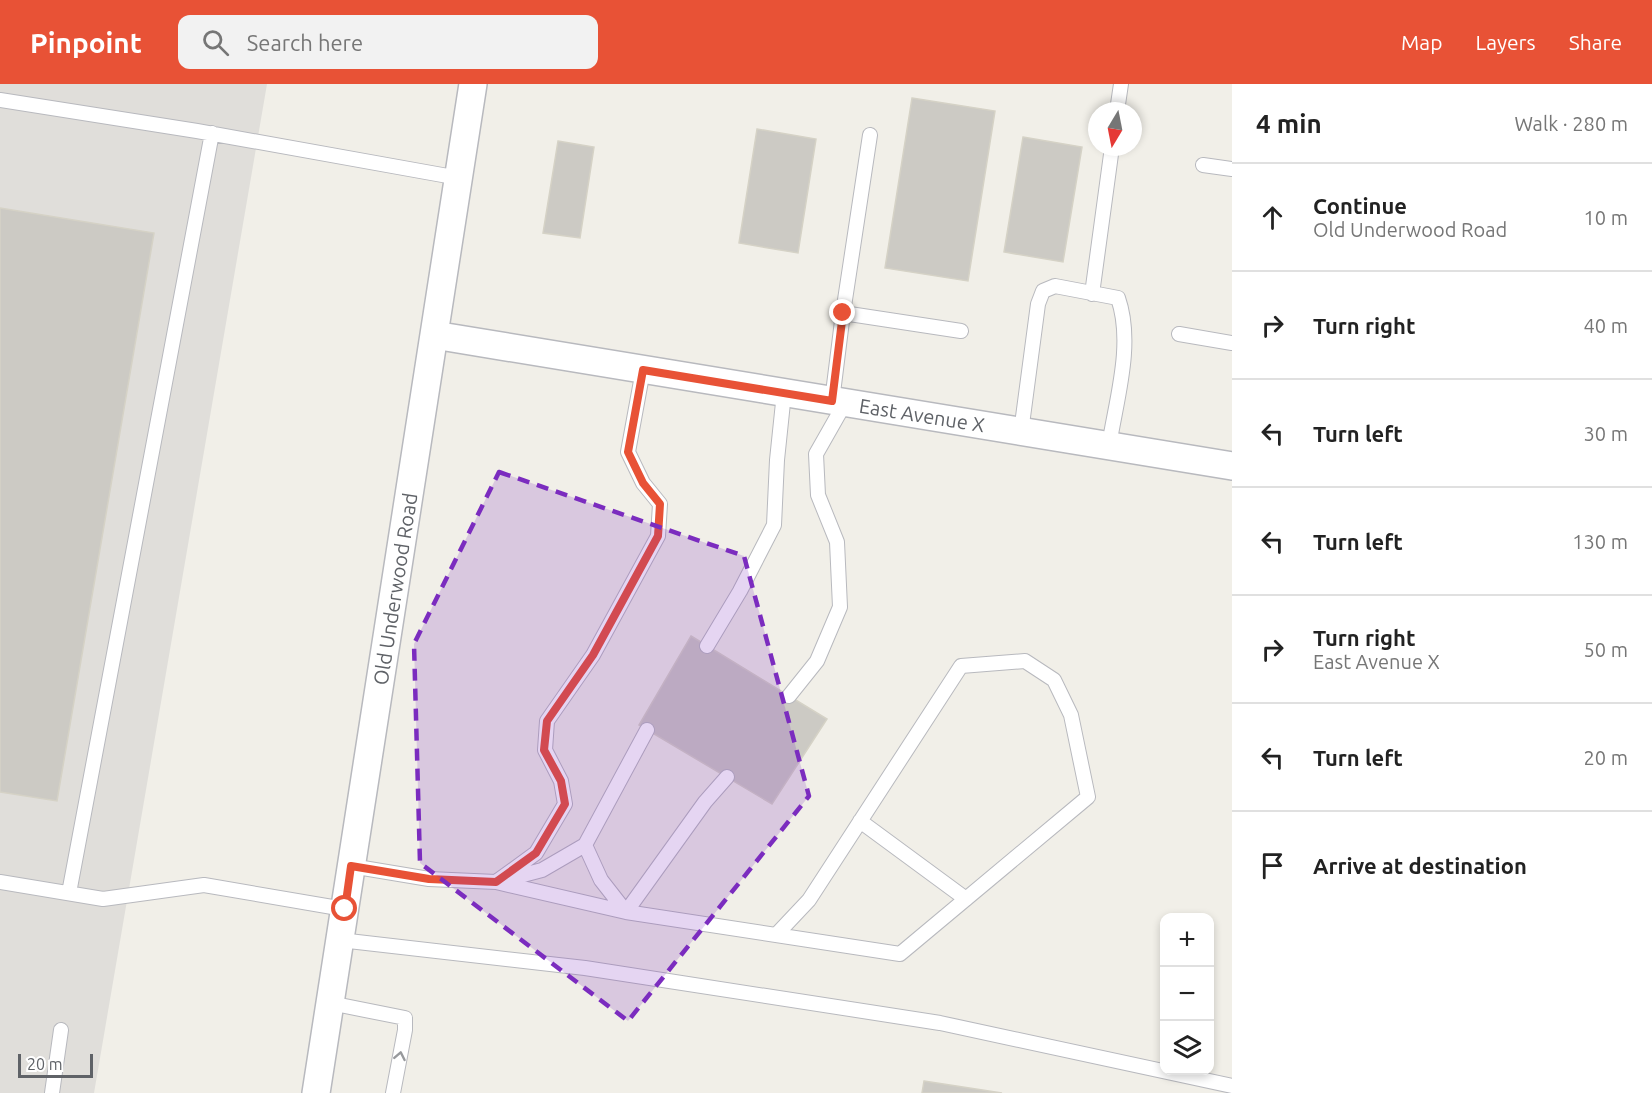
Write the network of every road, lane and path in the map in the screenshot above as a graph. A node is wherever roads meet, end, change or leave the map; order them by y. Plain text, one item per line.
1 (473, 84) edge
2 (1121, 84) edge
3 (0, 100) edge
4 (1118, 102) edge
5 (212, 133) junction
6 (870, 135) dead end
7 (1111, 156) edge
8 (1203, 165) dead end
9 (1232, 169) edge
10 (459, 178) junction
11 (1092, 294) junction
12 (843, 313) junction
13 (961, 331) dead end
14 (1179, 334) dead end
15 (434, 335) junction
16 (1232, 343) edge
17 (643, 370) junction
18 (784, 393) junction
19 (839, 402) junction
20 (1021, 432) junction
21 (1109, 446) junction
22 (1232, 466) edge
23 (707, 646) dead end
24 (789, 696) dead end
25 (647, 730) dead end
26 (727, 777) dead end
27 (860, 821) junction
28 (585, 845) junction
29 (351, 866) junction
30 (0, 882) edge
31 (496, 882) junction
32 (69, 893) junction
33 (966, 898) junction
34 (345, 909) junction
35 (626, 912) junction
36 (776, 935) junction
37 (340, 940) junction
38 (330, 1003) junction
39 (61, 1030) dead end
40 (1232, 1086) edge
41 (52, 1093) edge
42 (316, 1093) edge
43 (393, 1093) edge

1 - 10 street, Old Underwood Road
2 - 4 lane
3 - 5 lane
5 - 10 lane
5 - 32 lane
6 - 12 lane
7 - 11 lane
8 - 9 lane
10 - 15 street, Old Underwood Road
11 - 20 lane
11 - 21 lane
12 - 13 lane
12 - 19 lane
14 - 16 lane
15 - 17 street, East Avenue X
15 - 29 street, Old Underwood Road
17 - 18 street, East Avenue X
17 - 31 lane
18 - 19 street, East Avenue X
18 - 23 lane
19 - 20 street, East Avenue X
19 - 24 lane
20 - 21 street, East Avenue X
21 - 22 street, East Avenue X
25 - 28 lane
26 - 35 lane
27 - 33 lane
27 - 33 lane
27 - 36 lane
28 - 31 lane
28 - 35 lane
29 - 31 lane
29 - 34 street, Old Underwood Road
30 - 32 lane
31 - 35 lane
32 - 34 lane
33 - 36 lane
34 - 37 street, Old Underwood Road
35 - 36 lane
37 - 38 street, Old Underwood Road
37 - 40 lane
38 - 42 street, Old Underwood Road
43 -> 38 lane
39 - 41 lane

